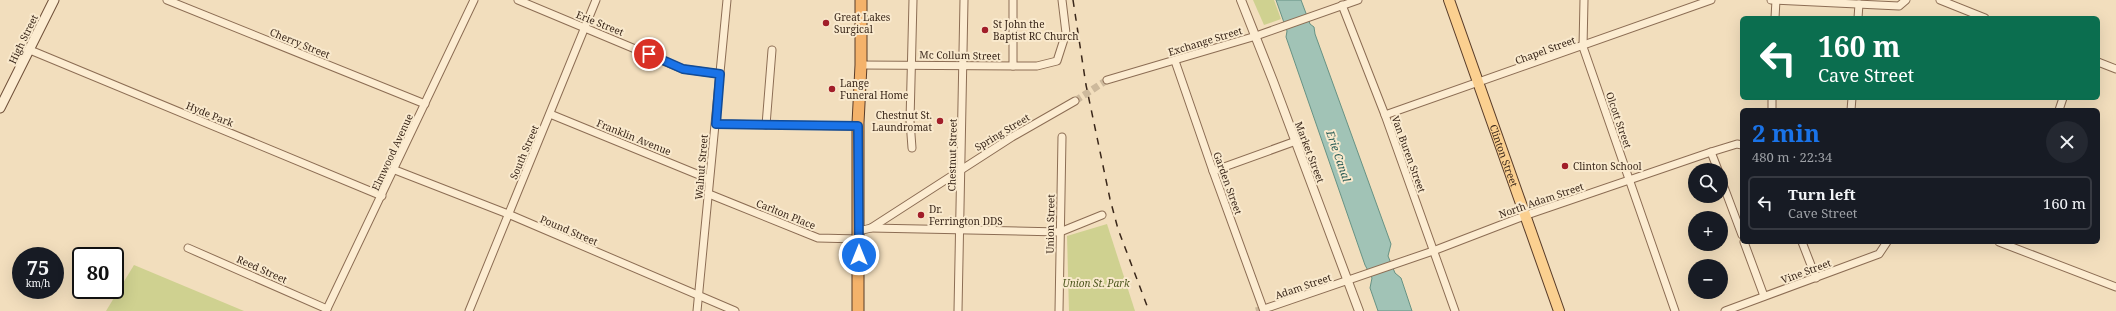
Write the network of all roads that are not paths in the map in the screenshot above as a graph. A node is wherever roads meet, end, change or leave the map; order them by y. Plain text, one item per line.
1 (54, 0) edge
2 (167, 0) edge
3 (474, 0) edge
4 (518, 0) edge
5 (596, 0) edge
6 (727, 0) edge
7 (861, 0) edge
8 (913, 0) edge
9 (964, 0) edge
10 (1013, 0) edge
11 (1062, 0) edge
12 (1241, 0) edge
13 (1358, 0) edge
14 (1449, 0) edge
15 (1584, 0) edge
16 (1710, 0) edge
17 (1771, 0) edge
18 (1776, 0) edge
19 (1906, 0) edge
20 (1940, 0) edge
21 (1859, 4) junction
22 (1342, 6) junction
23 (1775, 16) edge
24 (1858, 16) edge
25 (1980, 16) edge
26 (584, 27) junction
27 (1256, 36) junction
28 (1583, 47) junction
29 (30, 50) junction
30 (772, 50) dead end
31 (1175, 61) junction
32 (2100, 63) edge
33 (912, 64) junction
34 (861, 65) junction
35 (963, 65) junction
36 (1012, 66) junction
37 (2116, 69) edge
38 (720, 74) junction
39 (1107, 80) tunnel mouth
40 (1478, 84) junction
41 (1075, 101) tunnel mouth
42 (425, 104) junction
43 (0, 108) edge
44 (550, 114) junction
45 (1385, 115) junction
46 (716, 124) junction
47 (766, 125) junction
48 (858, 126) junction
49 (1062, 137) dead end
50 (1296, 142) junction
51 (1740, 145) edge
52 (912, 148) dead end
53 (1711, 152) junction
54 (1715, 163) edge
55 (962, 168) junction
56 (394, 170) junction
57 (1213, 171) junction
58 (710, 179) junction
59 (1629, 181) junction
60 (709, 194) junction
61 (382, 196) junction
62 (1728, 198) edge
63 (508, 214) junction
64 (1102, 215) dead end
65 (1524, 216) junction
66 (871, 228) junction
67 (1740, 230) edge
68 (960, 231) junction
69 (1060, 232) junction
70 (859, 235) junction
71 (1745, 244) edge
72 (1803, 244) edge
73 (1886, 244) edge
74 (2009, 244) edge
75 (188, 248) dead end
76 (1433, 251) junction
77 (1816, 278) junction
78 (1348, 281) junction
79 (2116, 287) edge
80 (698, 296) junction
81 (1764, 296) junction
82 (327, 310) edge
83 (1264, 310) edge
84 (469, 311) edge
85 (697, 311) edge
86 (735, 311) edge
87 (858, 311) edge
88 (958, 311) edge
89 (1059, 311) edge
90 (1359, 311) edge
91 (1455, 311) edge
92 (1558, 311) edge
93 (1674, 311) edge
94 (1725, 311) edge

1 - 29 main road, High Street
2 - 42 street, Cherry Street
3 - 42 street, Elmwood Avenue
4 - 26 street, Erie Street
5 - 26 street, South Street
6 - 38 street, Walnut Street
7 - 34 highway
8 - 33 street
9 - 35 street, Chestnut Street
10 - 36 street
11 - 36 street, Mc Collum Street
12 - 27 street, Market Street
13 - 22 street, Exchange Street
14 - 40 main road, Clinton Street
15 - 28 street, Olcott Street
16 - 28 street, Chapel Street
17 - 18 street
18 - 21 street
18 - 23 street
19 - 21 street
20 - 25 street
21 - 24 street
22 - 27 street, Exchange Street
22 - 45 street, Van Buren Street
26 - 38 street, Erie Street
26 - 44 street, South Street
27 - 31 street, Exchange Street
27 - 50 street, Market Street
28 - 40 street, Chapel Street
28 - 59 street, Olcott Street
29 - 43 main road, High Street
29 - 61 street, Hyde Park
30 - 47 street
31 - 39 street, Exchange Street
31 - 57 street, Garden Street
32 - 37 street
33 - 34 street, Mc Collum Street
33 - 35 street, Mc Collum Street
33 - 52 street
34 - 48 highway
35 - 36 street, Mc Collum Street
35 - 55 street, Chestnut Street
38 - 46 street, Walnut Street
40 - 45 street, Chapel Street
40 - 65 main road, Clinton Street
41 - 55 street, Spring Street
42 - 56 street, Elmwood Avenue
44 - 58 street, Franklin Avenue
44 - 63 street, South Street
45 - 76 street, Van Buren Street
46 - 47 street
46 - 58 street, Walnut Street
47 - 48 street
48 - 70 highway
49 - 69 street, Union Street
50 - 57 street
50 - 78 street, Market Street
51 - 53 street, North Adam Street
53 - 54 street
53 - 59 street, North Adam Street
55 - 66 street, Spring Street
55 - 68 street, Chestnut Street
56 - 61 street, Elmwood Avenue
56 - 63 street, Pound Street
57 - 83 street, Garden Street
58 - 60 street, Walnut Street
59 - 65 street, North Adam Street
59 - 93 street, Olcott Street
60 - 70 street, Carlton Place
60 - 80 street, Walnut Street
61 - 82 street, Elmwood Avenue
62 - 67 street
63 - 80 street, Pound Street
63 - 84 street, South Street
64 - 69 street
65 - 76 street, North Adam Street
65 - 92 main road, Clinton Street
66 - 68 street
66 - 70 street, Spring Street
68 - 69 street
68 - 88 street, Chestnut Street
69 - 89 street, Union Street
70 - 87 highway
71 - 81 street
72 - 77 street
73 - 77 street, Vine Street
74 - 79 street
75 - 82 street, Reed Street
76 - 78 street, North Adam Street
76 - 91 street, Van Buren Street
77 - 81 street, Vine Street
78 - 83 street, Adam Street
78 - 90 street, Market Street
80 - 85 street, Walnut Street
80 - 86 street, Pound Street
81 - 94 street, Vine Street

